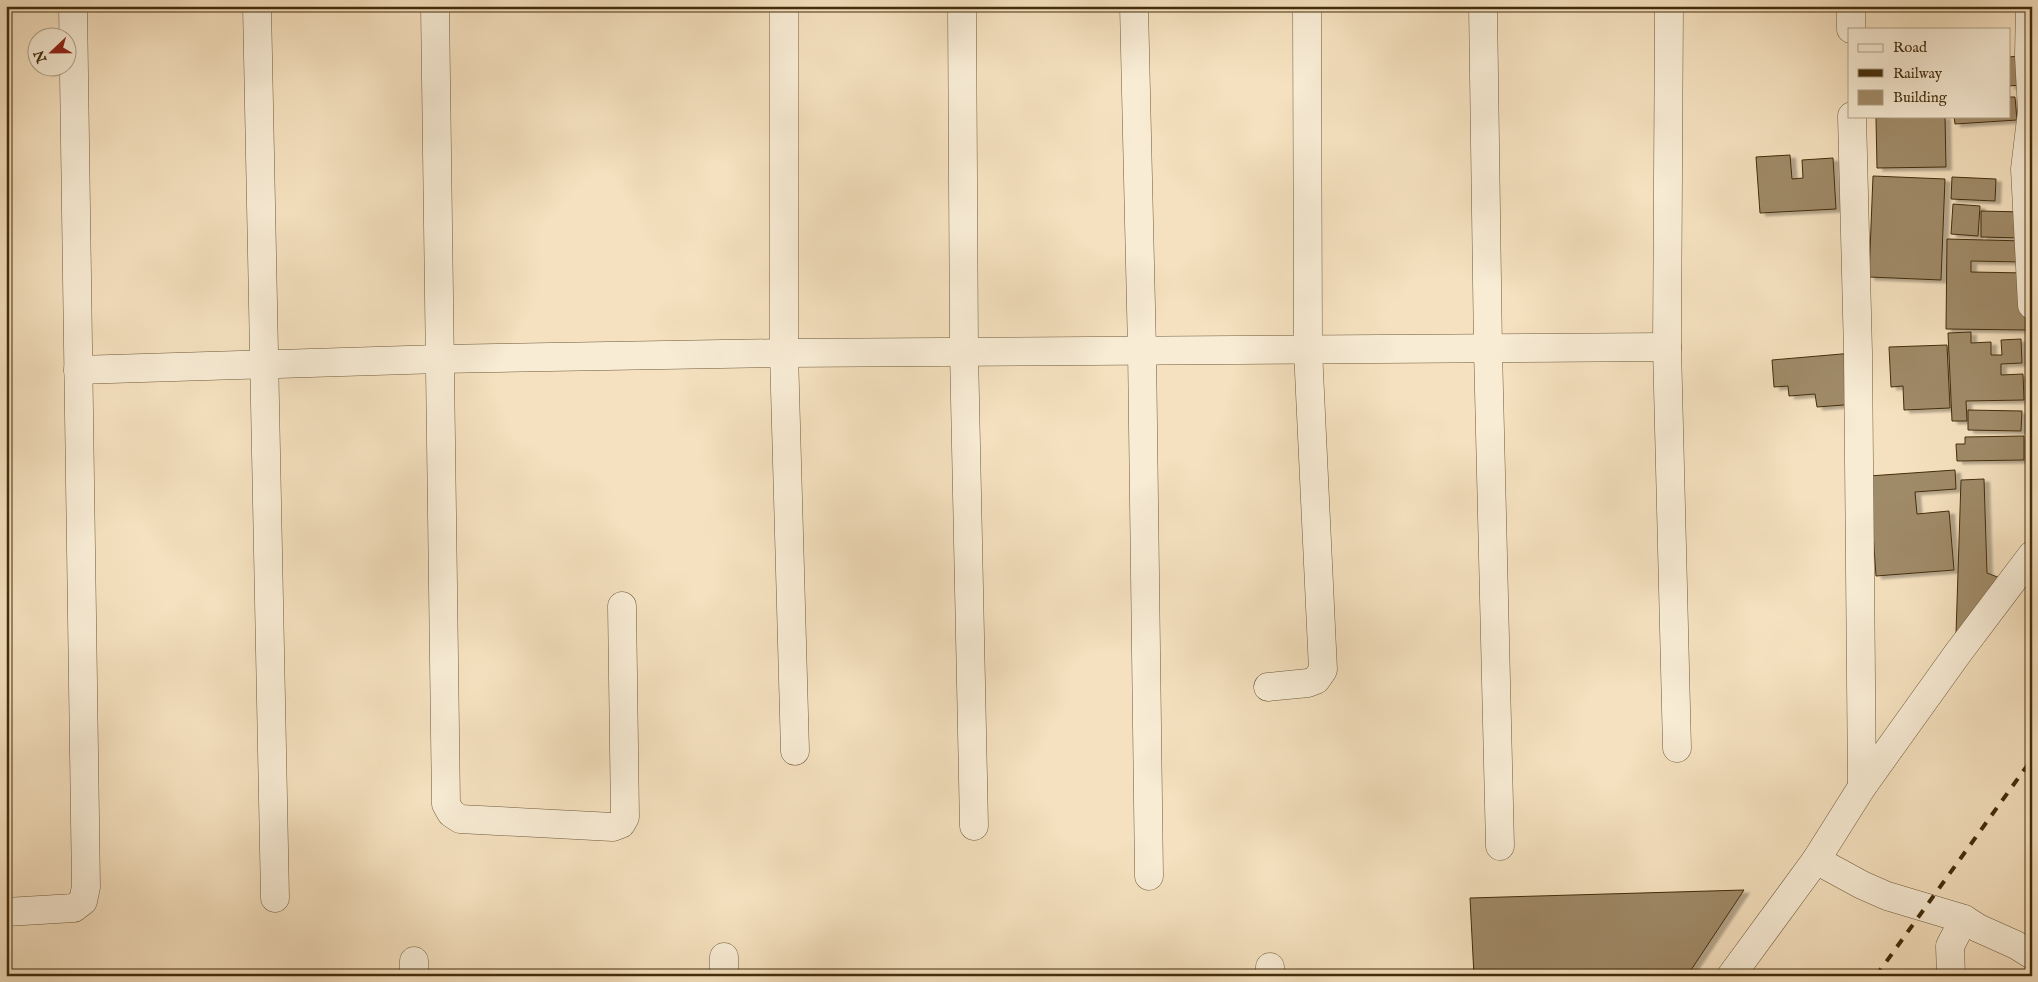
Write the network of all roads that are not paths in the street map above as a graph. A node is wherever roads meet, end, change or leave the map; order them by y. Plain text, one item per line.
1 (73, 6) edge
2 (257, 6) edge
3 (435, 6) edge
4 (784, 6) edge
5 (962, 6) edge
6 (1134, 6) edge
7 (1307, 6) edge
8 (1483, 6) edge
9 (1669, 6) edge
10 (1851, 6) edge
11 (2030, 6) edge
12 (1851, 28) edge
13 (1852, 118) edge
14 (2032, 305) edge
15 (1668, 347) junction
16 (1488, 348) junction
17 (1142, 350) junction
18 (1308, 350) junction
19 (964, 351) junction
20 (784, 353) junction
21 (440, 359) junction
22 (264, 366) junction
23 (78, 370) junction
24 (2032, 554) edge
25 (622, 606) dead end
26 (1268, 687) dead end
27 (1677, 748) dead end
28 (795, 751) dead end
29 (1862, 787) junction
30 (974, 826) dead end
31 (1500, 846) dead end
32 (1816, 860) junction
33 (1149, 876) dead end
34 (275, 898) dead end
35 (6, 912) edge
36 (1964, 919) junction
37 (2032, 956) edge
38 (1731, 976) edge
39 (1951, 976) edge

1 - 23 street
2 - 22 street
3 - 21 street
4 - 20 street
5 - 19 street
6 - 17 street
7 - 18 street
8 - 16 street
9 - 15 street
10 - 12 street
11 - 14 street
13 - 29 street
15 - 16 street
15 - 27 street
16 - 18 street
16 - 31 street
17 - 18 street
17 - 19 street
17 - 33 street
18 - 26 street
19 - 20 street
19 - 30 street
20 - 21 street
20 - 28 street
21 - 22 street
21 - 25 street
22 - 23 street
22 - 34 street
23 - 35 street
24 - 29 street
29 - 32 street
32 - 36 street
32 - 38 street
36 - 37 street
36 - 39 street

